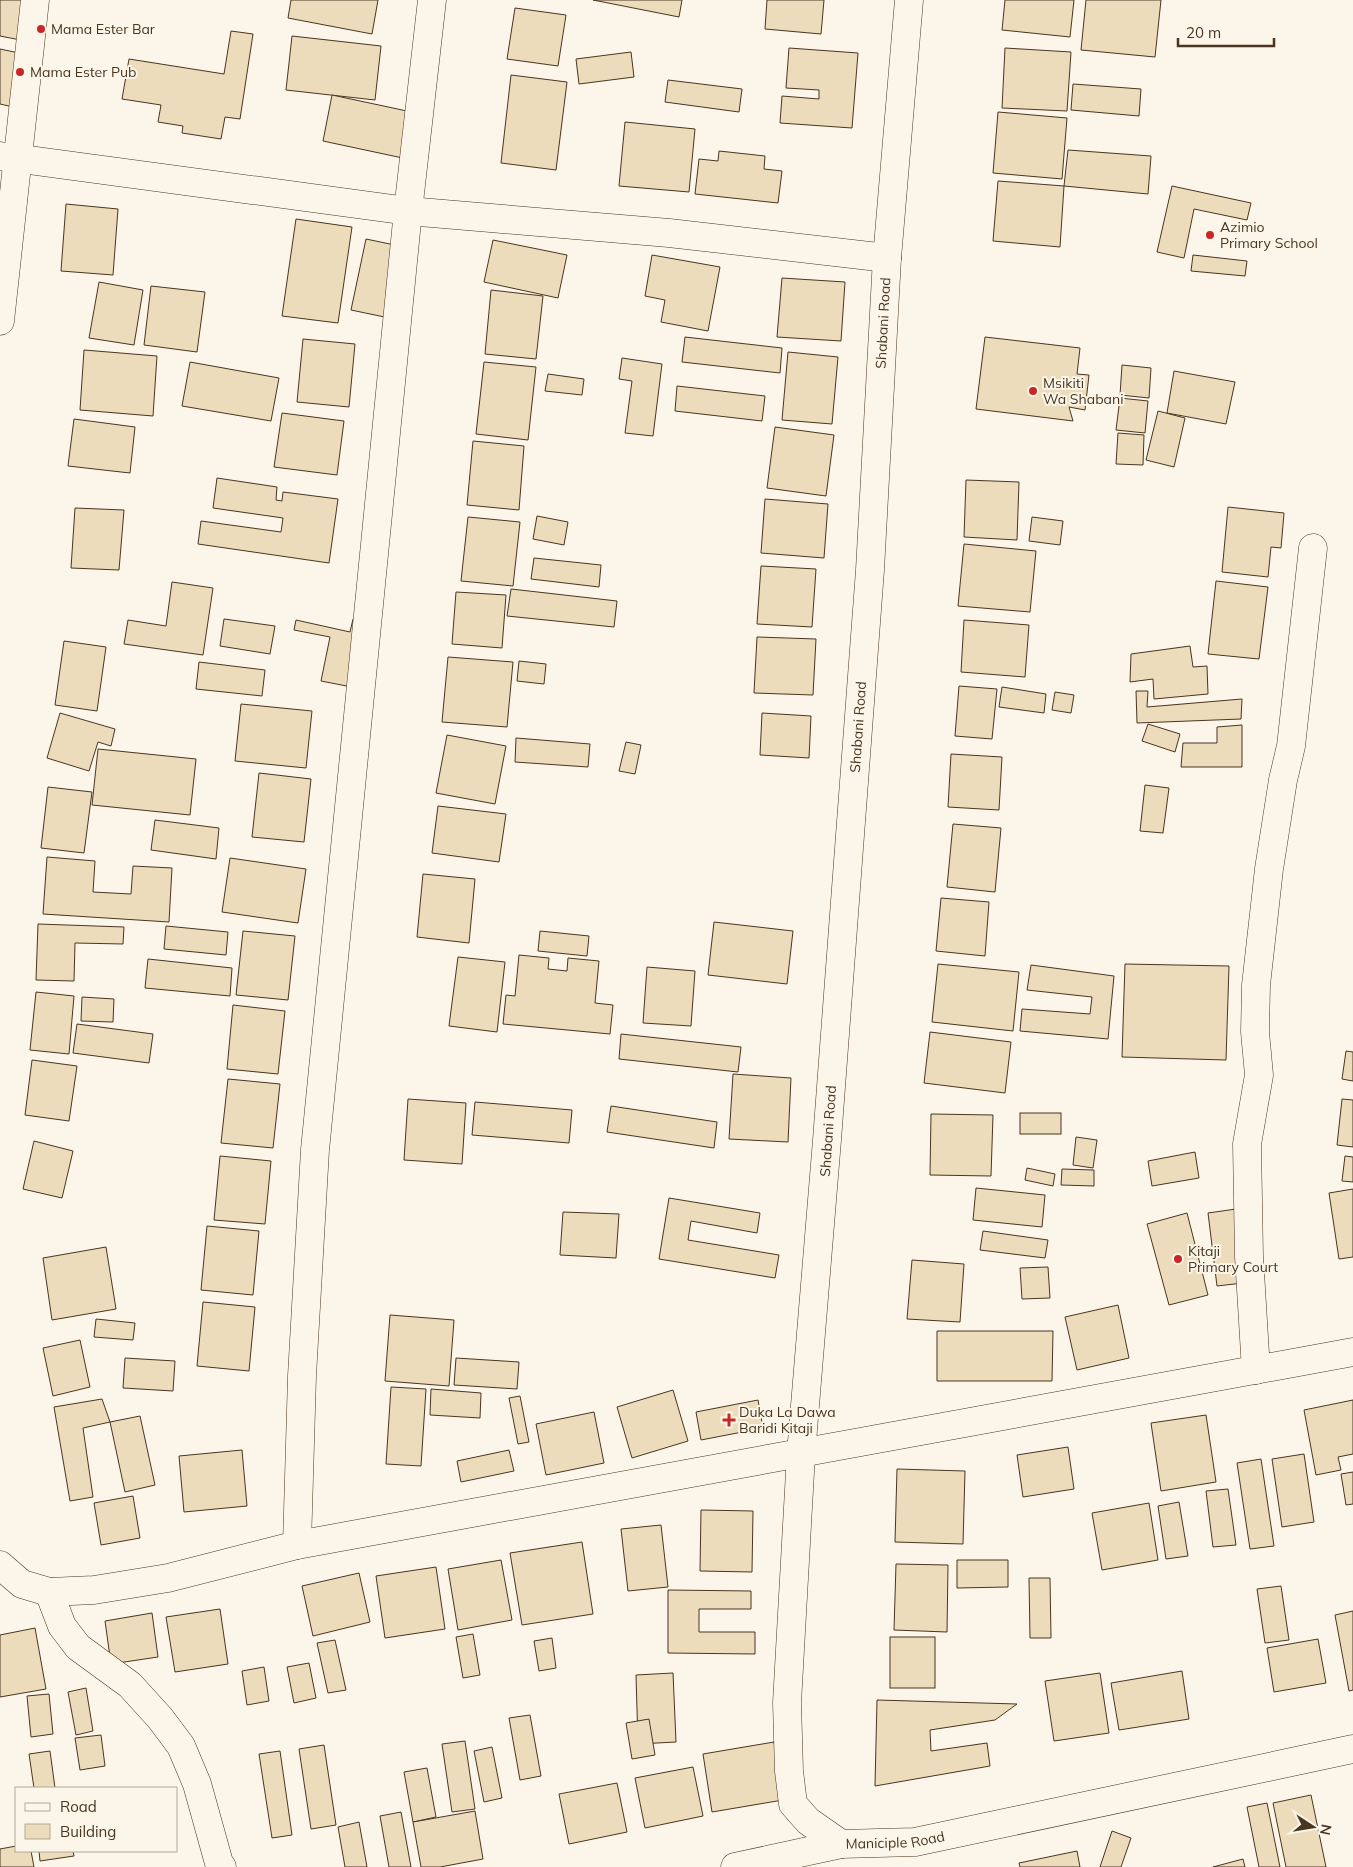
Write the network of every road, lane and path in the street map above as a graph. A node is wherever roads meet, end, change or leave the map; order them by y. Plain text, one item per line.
1 (35, 0) edge
2 (432, 0) edge
3 (908, 0) edge
4 (9, 157) edge
5 (408, 211) junction
6 (887, 258) junction
7 (0, 321) edge
8 (1313, 548) dead end
9 (1353, 1352) edge
10 (1256, 1370) junction
11 (801, 1454) junction
12 (297, 1545) junction
13 (0, 1565) edge
14 (49, 1592) junction
15 (1353, 1749) edge
16 (842, 1844) junction
17 (222, 1867) edge
18 (735, 1867) edge

1 - 4 street
2 - 5 street
3 - 6 street, Shabani Road
4 - 5 street
4 - 7 street
5 - 6 street
5 - 12 street
6 - 11 street, Shabani Road
8 - 10 street
9 - 10 street
10 - 11 street
11 - 12 street
11 - 16 street, Maniciple Road
12 - 14 street
13 - 14 street
14 - 17 street
15 - 16 street, Maniciple Road
16 - 18 street

